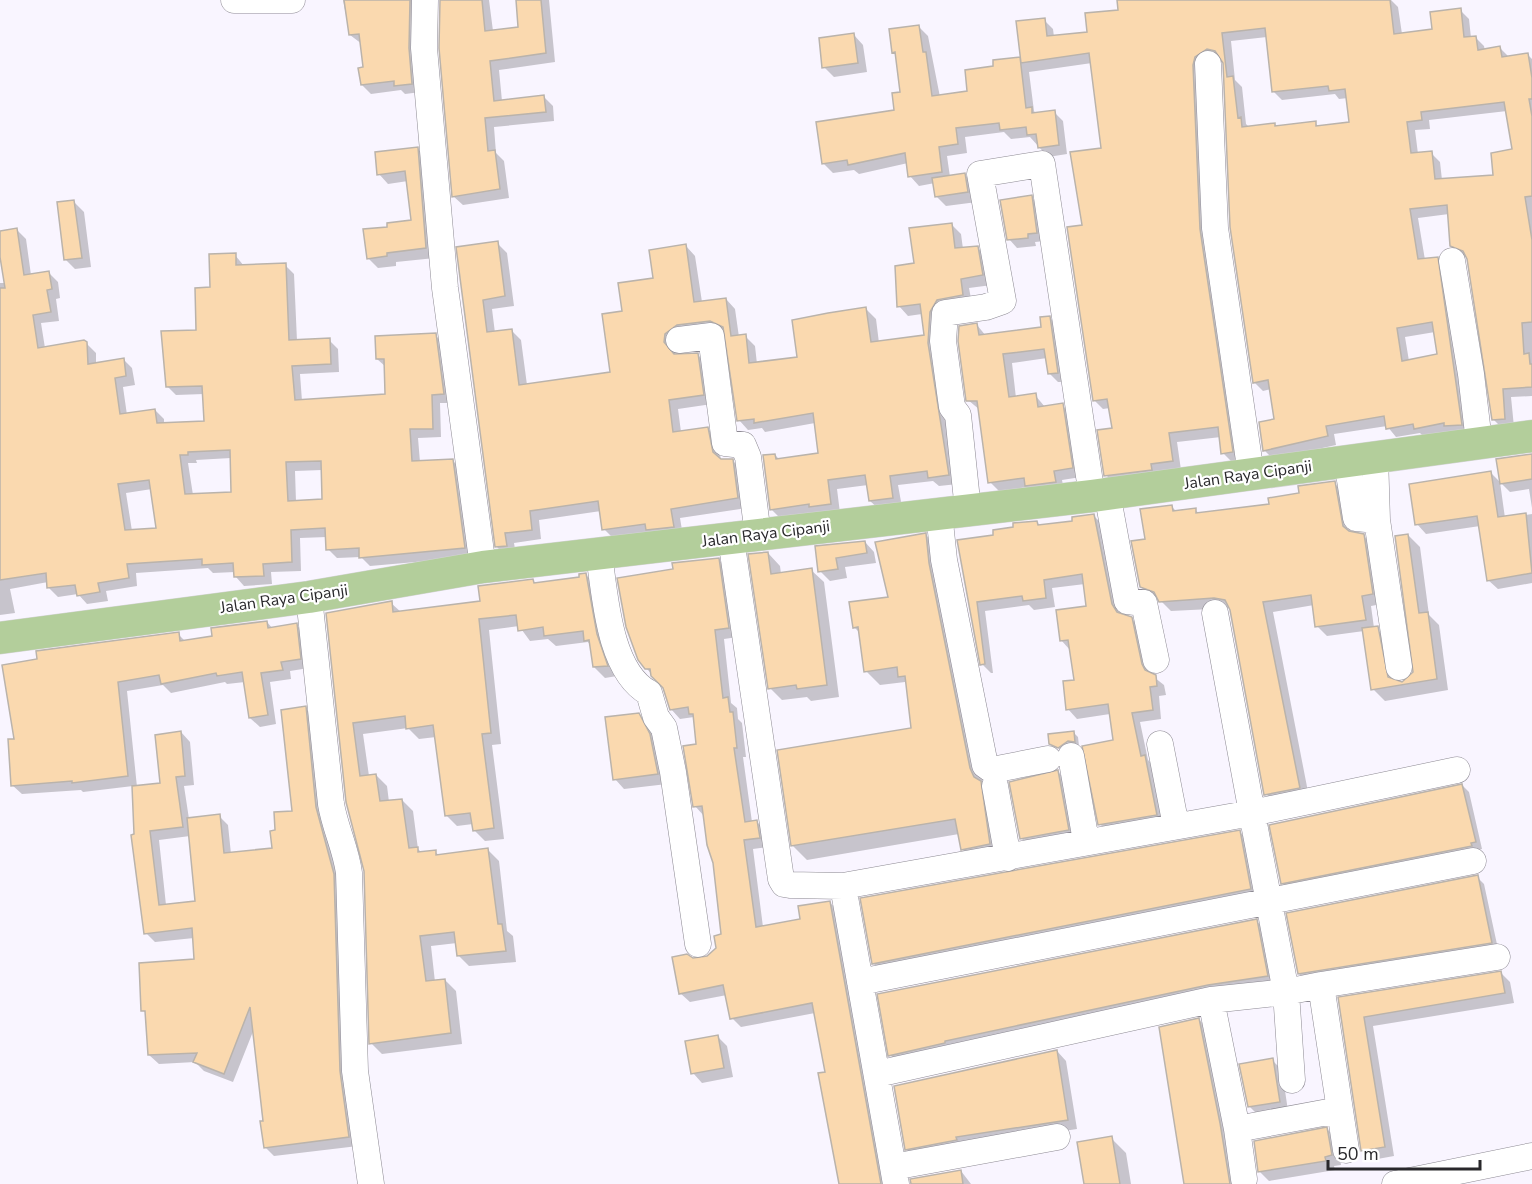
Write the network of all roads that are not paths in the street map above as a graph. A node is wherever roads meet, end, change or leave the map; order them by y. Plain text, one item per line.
1 (234, 0) edge
2 (292, 0) edge
3 (425, 0) edge
4 (1208, 64) dead end
5 (1452, 261) dead end
6 (679, 340) dead end
7 (1532, 436) edge
8 (1479, 442) junction
9 (1361, 458) junction
10 (1251, 474) junction
11 (1100, 495) junction
12 (953, 511) junction
13 (745, 537) junction
14 (599, 554) junction
15 (483, 567) junction
16 (309, 597) junction
17 (1215, 613) dead end
18 (0, 638) edge
19 (1156, 660) dead end
20 (1399, 667) dead end
21 (1160, 744) dead end
22 (1457, 770) dead end
23 (995, 786) dead end
24 (1252, 813) junction
25 (1176, 826) junction
26 (1086, 841) junction
27 (1008, 858) junction
28 (1473, 861) dead end
29 (843, 886) junction
30 (1269, 902) junction
31 (698, 944) dead end
32 (1497, 957) dead end
33 (860, 982) junction
34 (1321, 985) junction
35 (1286, 992) junction
36 (1210, 1000) junction
37 (877, 1074) junction
38 (1292, 1080) dead end
39 (1339, 1110) junction
40 (1237, 1129) junction
41 (1057, 1137) dead end
42 (1346, 1150) dead end
43 (1532, 1156) edge
44 (894, 1175) edge
45 (1244, 1179) dead end
46 (370, 1184) edge
47 (1395, 1184) edge

1 - 2 street
3 - 15 street
4 - 10 street
5 - 8 street
6 - 13 street
7 - 8 main road, Jalan Raya Cipanji
8 - 9 main road, Jalan Raya Cipanji
9 - 10 main road, Jalan Raya Cipanji
9 - 20 street
10 - 11 main road, Jalan Raya Cipanji
11 - 12 main road, Jalan Raya Cipanji
11 - 12 street
11 - 19 street
12 - 13 main road, Jalan Raya Cipanji
12 - 26 street
13 - 14 main road, Jalan Raya Cipanji
13 - 29 street
14 - 15 main road, Jalan Raya Cipanji
14 - 31 street
15 - 16 main road, Jalan Raya Cipanji
16 - 18 main road, Jalan Raya Cipanji
16 - 46 street
17 - 24 street
21 - 25 street
22 - 24 street
23 - 27 street
24 - 25 street
24 - 30 street
25 - 26 street
26 - 27 street
27 - 29 street
28 - 30 street
29 - 33 street
30 - 33 street
30 - 35 street
32 - 34 street
33 - 37 street
34 - 35 street
34 - 39 street
35 - 36 street
35 - 38 street
36 - 37 street
36 - 40 street
37 - 44 street
39 - 40 street
39 - 42 street
40 - 45 street
41 - 44 street
43 - 47 street

